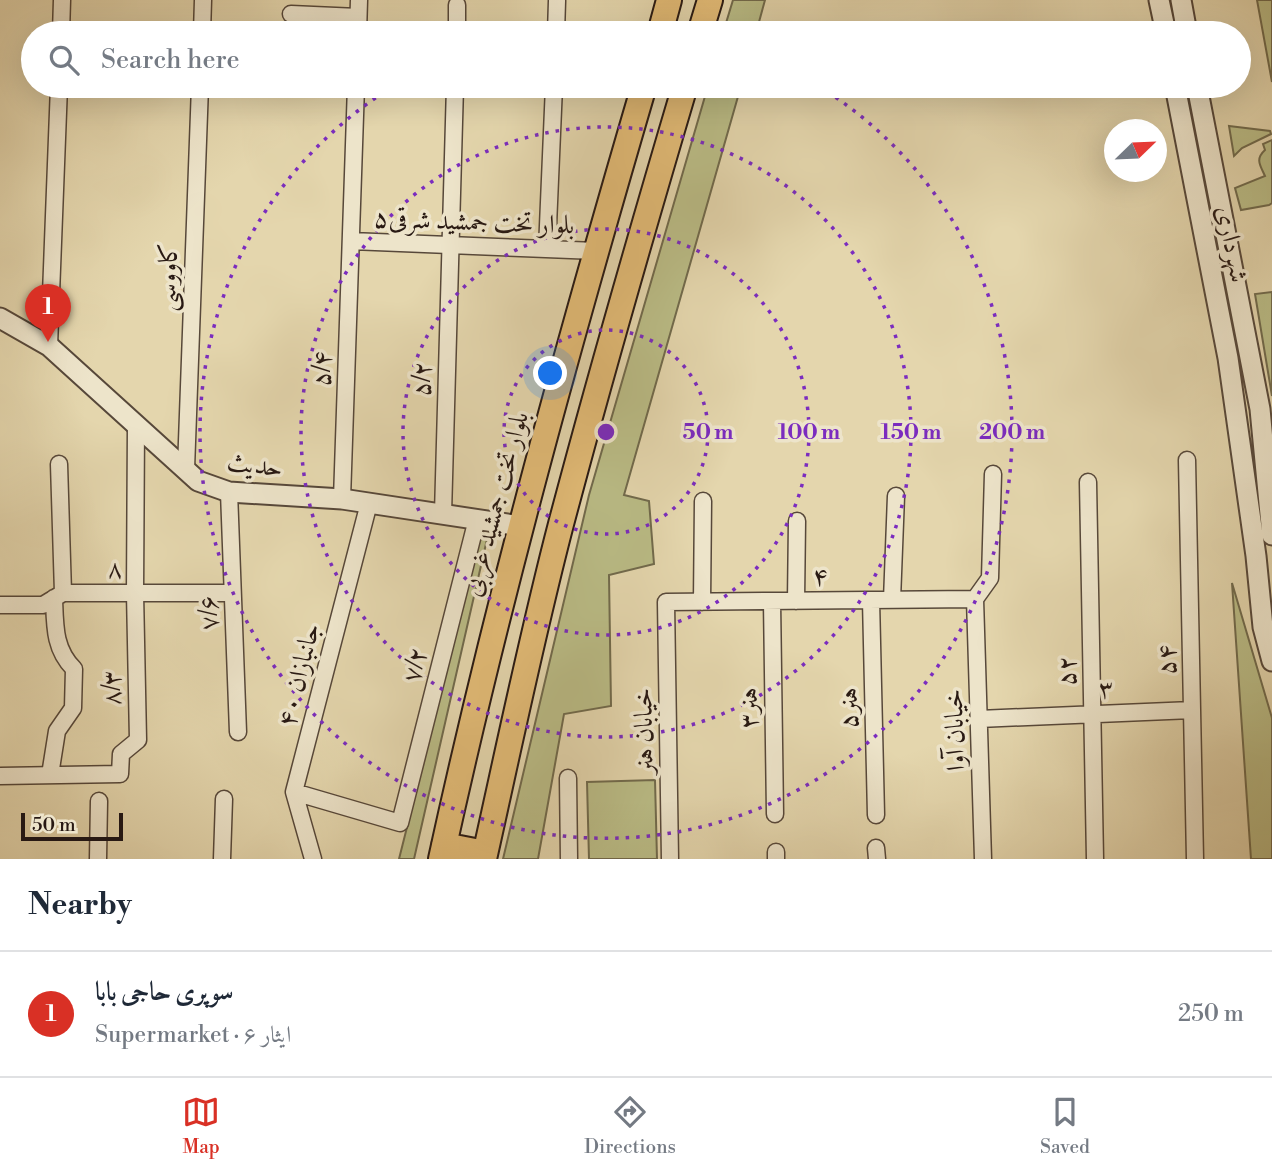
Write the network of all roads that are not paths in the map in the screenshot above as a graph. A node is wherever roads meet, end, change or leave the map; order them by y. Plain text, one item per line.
1 (62, 0) edge
2 (203, 0) edge
3 (359, 0) edge
4 (669, 0) edge
5 (710, 0) edge
6 (1159, 0) edge
7 (1181, 0) edge
8 (557, 1) edge
9 (457, 5) dead end
10 (290, 14) dead end
11 (61, 21) edge
12 (202, 21) edge
13 (333, 21) edge
14 (358, 21) edge
15 (457, 21) edge
16 (556, 21) edge
17 (663, 21) edge
18 (704, 21) edge
19 (1163, 21) edge
20 (1185, 21) edge
21 (58, 98) edge
22 (200, 98) edge
23 (356, 98) edge
24 (455, 98) edge
25 (553, 98) edge
26 (641, 98) edge
27 (681, 98) edge
28 (1177, 98) edge
29 (1200, 98) edge
30 (351, 242) junction
31 (451, 245) junction
32 (547, 249) junction
33 (596, 251) junction
34 (1, 321) edge
35 (49, 345) junction
36 (136, 424) junction
37 (1187, 460) dead end
38 (59, 464) dead end
39 (186, 469) junction
40 (993, 474) dead end
41 (1088, 482) dead end
42 (229, 492) junction
43 (896, 496) dead end
44 (342, 499) junction
45 (703, 501) dead end
46 (369, 503) junction
47 (443, 514) junction
48 (477, 519) junction
49 (797, 521) dead end
50 (520, 526) junction
51 (1272, 535) edge
52 (135, 593) junction
53 (232, 593) junction
54 (58, 596) junction
55 (975, 599) junction
56 (871, 600) junction
57 (892, 600) junction
58 (772, 601) junction
59 (796, 601) junction
60 (666, 602) joint
61 (702, 602) junction
62 (0, 605) edge
63 (1272, 661) edge
64 (1192, 710) junction
65 (1092, 714) junction
66 (979, 719) junction
67 (238, 732) dead end
68 (50, 775) junction
69 (0, 776) edge
70 (568, 778) dead end
71 (294, 792) junction
72 (224, 799) dead end
73 (99, 801) dead end
74 (775, 814) dead end
75 (876, 815) dead end
76 (443, 852) edge
77 (485, 856) edge
78 (98, 859) edge
79 (222, 859) edge
80 (313, 859) edge
81 (569, 859) edge
82 (670, 859) edge
83 (984, 859) edge
84 (1095, 859) edge
85 (1195, 859) edge

1 - 11 street
2 - 12 street
3 - 14 street
4 - 17 main road
5 - 18 main road
6 - 19 street
7 - 20 street
8 - 16 street
9 - 15 street
10 - 13 street
21 - 35 street
22 - 39 street, کاووسی
23 - 30 street, ۵/۴
24 - 31 street, ۵/۲
25 - 32 street
26 - 33 main road, بلوار تخت جمشید غربی
27 - 77 main road
28 - 63 street, شهرداری
29 - 51 street, شهرداری
30 - 31 street, بلوار تخت جمشید شرقی۵
30 - 44 street, ۵/۴
31 - 32 street, بلوار تخت جمشید شرقی۵
31 - 47 street, ۵/۲
32 - 33 street, بلوار تخت جمشید شرقی۵
33 - 50 main road, بلوار تخت جمشید غربی
34 - 35 street, حدیث
35 - 36 street, حدیث
36 - 39 street, حدیث
36 - 52 street
37 - 64 street, ۵۴
38 - 54 street
39 - 42 street, حدیث
40 - 55 street
41 - 65 street, ۵۲
42 - 44 street, حدیث
42 - 53 street, ۷/۶
43 - 57 street
44 - 46 street, حدیث
45 - 61 street
46 - 47 street, حدیث
46 - 71 street, ۴۰ جانبازان
47 - 48 street, حدیث
48 - 50 street, حدیث
48 - 71 street, ۷/۲
49 - 59 street
50 - 76 main road, بلوار تخت جمشید غربی
52 - 53 street, ۸
52 - 54 street, ۸
52 - 68 street, ۸/۳
53 - 67 street, ۷/۶
54 - 62 street, ۸
54 - 68 street
55 - 57 street, ۴
55 - 66 street, خیابان آوا
56 - 57 street, ۴
56 - 59 street, ۴
56 - 75 street, هنر۵
58 - 59 street, ۴
58 - 61 street, ۴
58 - 74 street, هنر۳
60 - 61 street, ۴
60 - 82 street, خیابان هنر
64 - 65 street, ۳
64 - 85 street, ۵۴
65 - 66 street, ۳
65 - 84 street, ۵۲
66 - 83 street, خیابان آوا
68 - 69 street
70 - 81 street
71 - 80 street
72 - 79 street
73 - 78 street
76 - 77 main road

